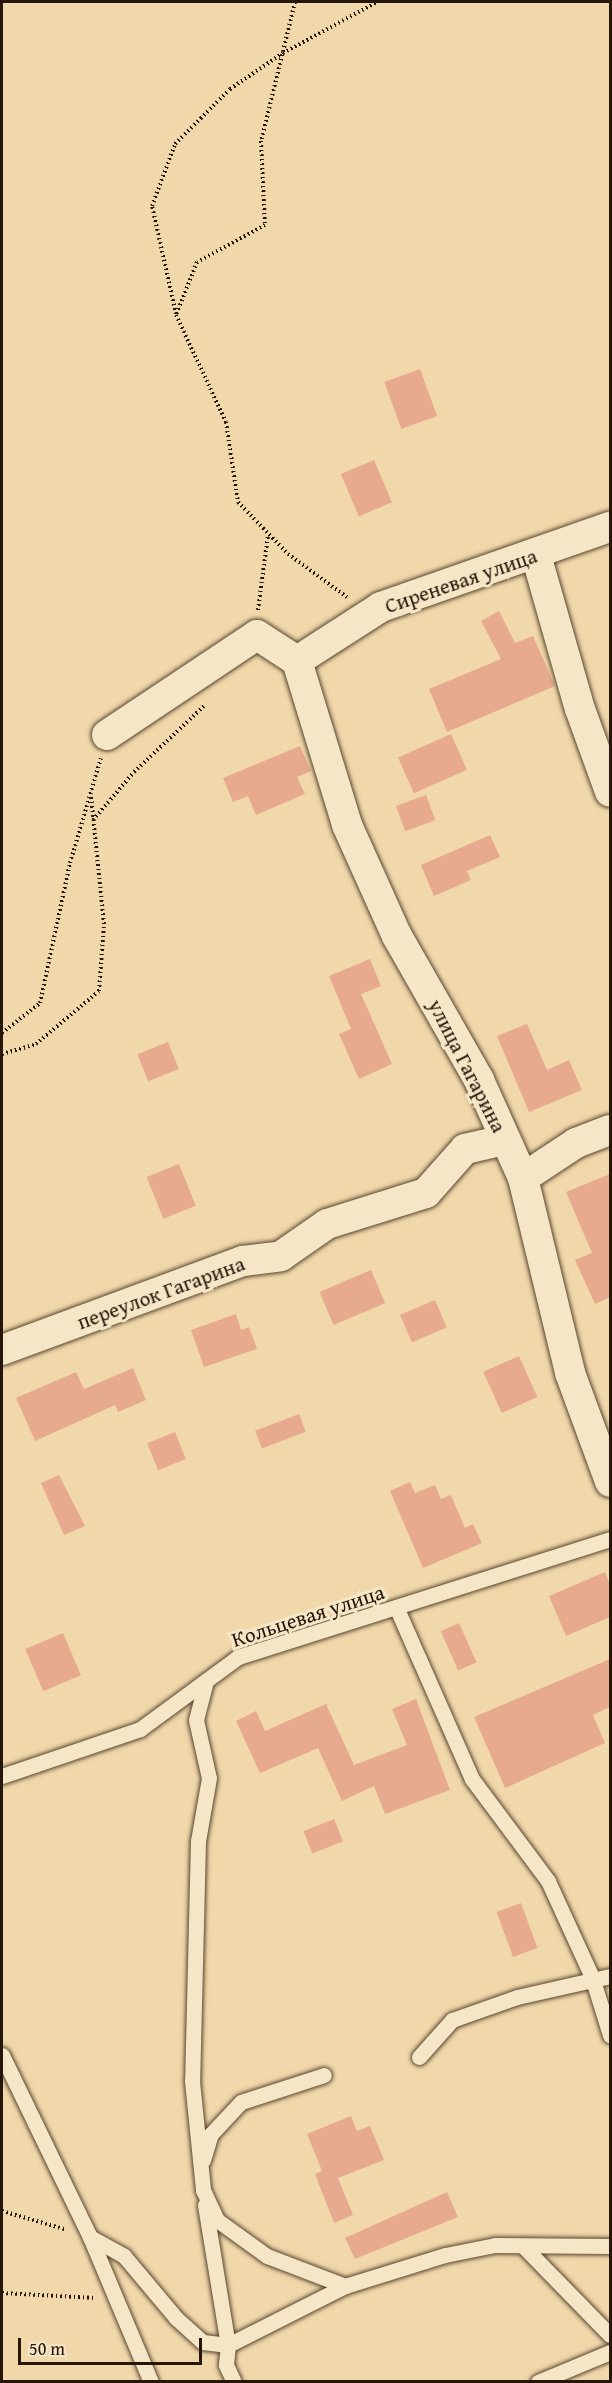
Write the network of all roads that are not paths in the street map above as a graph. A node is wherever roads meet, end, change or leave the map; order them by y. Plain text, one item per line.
1 (610, 527) edge
2 (537, 555) junction
3 (297, 661) junction
4 (107, 735) road end
5 (610, 792) edge
6 (610, 1130) edge
7 (506, 1140) junction
8 (523, 1178) junction
9 (2, 1350) edge
10 (610, 1482) edge
11 (610, 1539) edge
12 (397, 1609) junction
13 (206, 1681) junction
14 (2, 1776) edge
15 (610, 1976) edge
16 (592, 1977) junction
17 (610, 2035) edge
18 (2, 2055) edge
19 (418, 2057) dead end
20 (324, 2075) dead end
21 (203, 2190) junction
22 (90, 2236) junction
23 (523, 2246) junction
24 (610, 2246) edge
25 (345, 2286) junction
26 (610, 2335) edge
27 (228, 2345) junction
28 (610, 2352) edge
29 (151, 2382) edge
30 (234, 2382) edge
31 (538, 2382) edge

1 - 2 street, Сиреневая улица
2 - 3 street, Сиреневая улица
2 - 5 street
3 - 4 street
3 - 7 street, улица Гагарина
6 - 8 street
7 - 8 street, улица Гагарина
7 - 9 street, переулок Гагарина
8 - 10 street, улица Гагарина
11 - 12 lane, Кольцевая улица
12 - 13 lane, Кольцевая улица
12 - 16 lane
13 - 14 lane, Кольцевая улица
13 - 21 lane
15 - 16 lane
16 - 17 lane
16 - 19 lane
18 - 22 lane
20 - 21 lane
21 - 25 lane
21 - 27 lane
22 - 27 lane
22 - 29 lane
23 - 24 lane
23 - 25 lane
23 - 26 lane
25 - 27 lane
27 - 30 lane
28 - 31 lane

